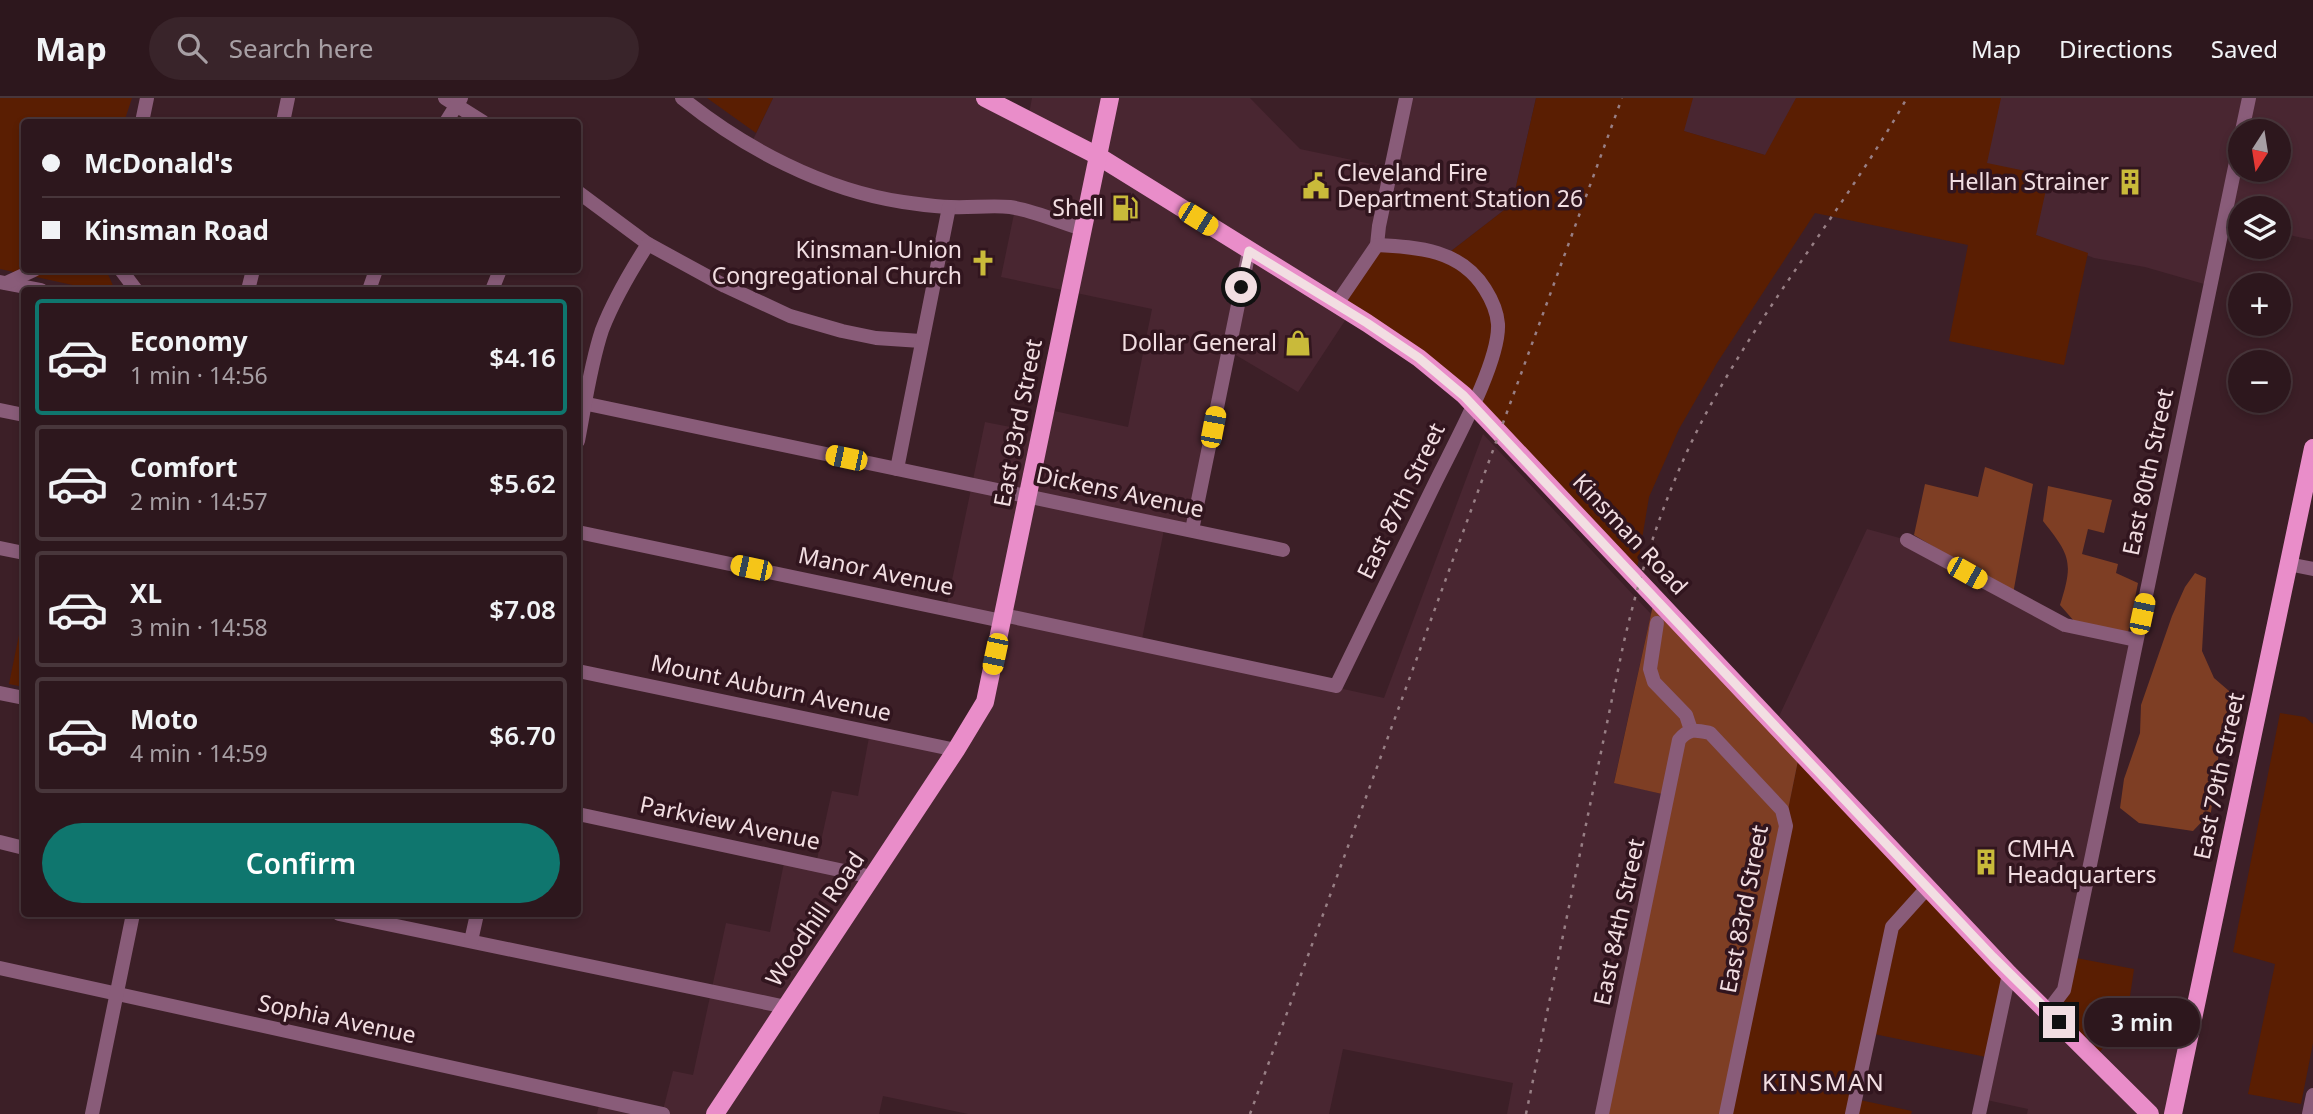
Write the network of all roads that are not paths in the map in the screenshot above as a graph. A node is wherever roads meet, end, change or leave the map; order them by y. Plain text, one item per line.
1 (147, 98) edge
2 (288, 98) edge
3 (682, 98) edge
4 (985, 98) edge
5 (1110, 98) edge
6 (1406, 98) edge
7 (2249, 98) edge
8 (455, 100) edge
9 (143, 119) edge
10 (284, 119) edge
11 (447, 119) edge
12 (479, 119) edge
13 (2245, 119) edge
14 (1098, 156) junction
15 (2232, 182) edge
16 (581, 194) edge
17 (949, 207) junction
18 (1082, 229) junction
19 (648, 244) junction
20 (1377, 245) junction
21 (1249, 251) junction
22 (26, 273) edge
23 (3, 282) edge
24 (27, 287) edge
25 (1336, 305) junction
26 (921, 341) junction
27 (581, 403) edge
28 (0, 410) edge
29 (21, 414) edge
30 (2313, 448) edge
31 (897, 468) junction
32 (1028, 496) junction
33 (1192, 530) junction
34 (581, 533) edge
35 (1907, 540) dead end
36 (0, 548) edge
37 (1283, 550) dead end
38 (21, 553) edge
39 (2288, 564) junction
40 (2313, 569) edge
41 (1002, 618) junction
42 (1657, 623) dead end
43 (2136, 639) junction
44 (581, 672) edge
45 (1336, 686) joint
46 (0, 693) edge
47 (21, 697) edge
48 (1685, 735) junction
49 (956, 750) junction
50 (581, 815) edge
51 (0, 842) edge
52 (21, 847) edge
53 (872, 877) junction
54 (1927, 887) junction
55 (132, 917) edge
56 (354, 917) edge
57 (476, 917) edge
58 (471, 941) junction
59 (0, 968) edge
60 (2010, 974) junction
61 (116, 994) junction
62 (786, 1007) junction
63 (2048, 1011) junction
64 (2313, 1095) edge
65 (92, 1114) edge
66 (663, 1114) edge
67 (715, 1114) edge
68 (1602, 1114) edge
69 (1726, 1114) edge
70 (1852, 1114) edge
71 (1979, 1114) edge
72 (2150, 1114) edge
73 (2174, 1114) edge
74 (2309, 1114) edge

1 - 9 street
2 - 10 street
3 - 17 street
4 - 14 main road, Kinsman Road
5 - 14 main road, East 93rd Street
6 - 20 street
7 - 13 street
8 - 11 street
8 - 12 street
14 - 18 main road, East 93rd Street
14 - 21 main road, Kinsman Road
15 - 43 street, East 80th Street
16 - 19 street
17 - 18 street
17 - 26 street
18 - 32 main road, East 93rd Street
19 - 26 street
19 - 27 street
20 - 25 street
20 - 45 street, East 87th Street
21 - 25 main road, Kinsman Road
21 - 33 street
22 - 23 street
23 - 24 street
25 - 54 main road, Kinsman Road
26 - 31 street
27 - 31 street, Dickens Avenue
28 - 29 street
30 - 39 main road, East 79th Street
31 - 32 street, Dickens Avenue
32 - 33 street, Dickens Avenue
32 - 41 main road, East 93rd Street
33 - 37 street, Dickens Avenue
34 - 41 street, Manor Avenue
35 - 43 street
36 - 38 street
39 - 40 street
39 - 73 main road, East 79th Street
41 - 45 street, Manor Avenue
41 - 49 main road, East 93rd Street
42 - 48 street
43 - 63 street, East 80th Street
44 - 49 street, Mount Auburn Avenue
46 - 47 street
48 - 68 street, East 84th Street
48 - 69 street, East 83rd Street
49 - 53 main road, Woodhill Road
50 - 53 street, Parkview Avenue
51 - 52 street
53 - 62 main road, Woodhill Road
54 - 60 main road, Kinsman Road
54 - 70 street
55 - 61 street
56 - 58 street
57 - 58 street
58 - 62 street
59 - 61 street, Sophia Avenue
60 - 63 main road, Kinsman Road
60 - 71 street
61 - 65 street
61 - 66 street, Sophia Avenue
62 - 67 main road, Woodhill Road
63 - 72 main road, Kinsman Road
64 - 74 street

